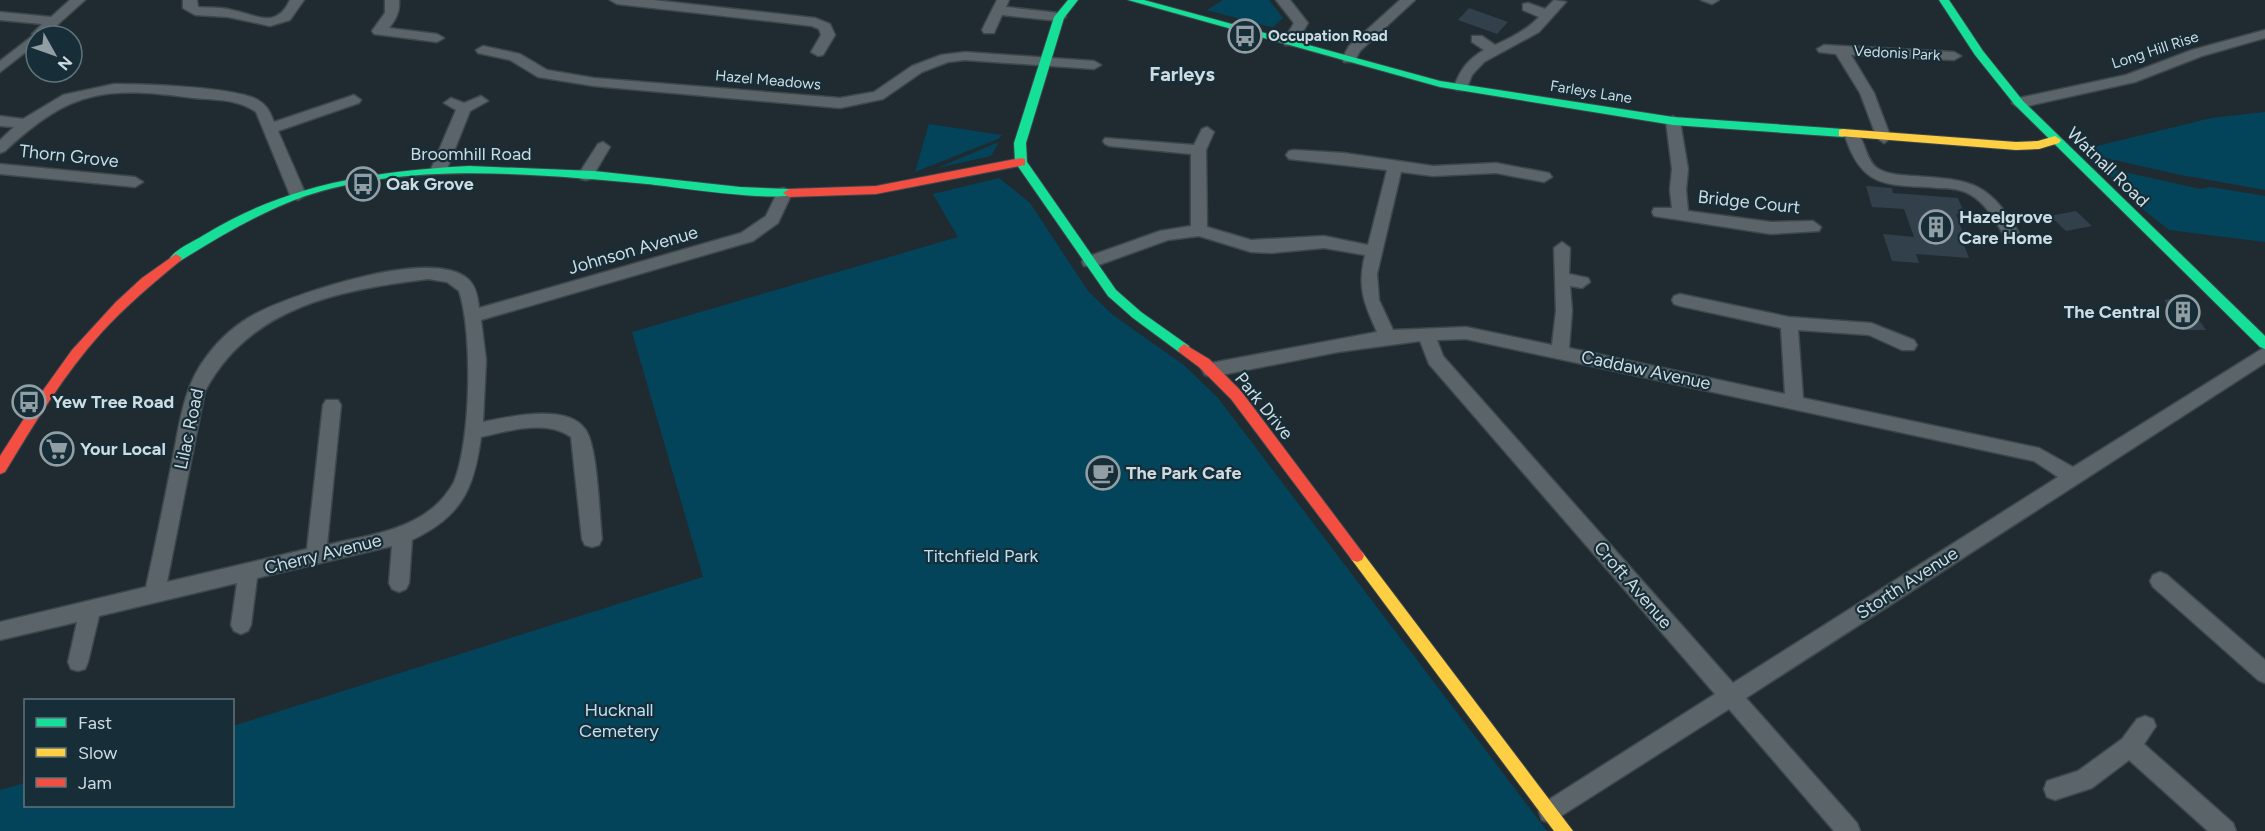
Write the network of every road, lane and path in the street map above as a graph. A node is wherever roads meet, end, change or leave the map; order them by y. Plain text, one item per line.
1 (78, 0) edge
2 (190, 0) edge
3 (297, 0) edge
4 (392, 0) edge
5 (617, 0) edge
6 (1073, 0) edge
7 (1133, 0) edge
8 (1283, 0) edge
9 (1708, 0) edge
10 (1712, 0) edge
11 (1944, 0) edge
12 (1402, 2) edge
13 (1559, 2) dead end
14 (662, 3) edge
15 (1000, 5) edge
16 (1528, 7) dead end
17 (1547, 15) junction
18 (0, 16) edge
19 (1059, 16) junction
20 (54, 21) junction
21 (447, 26) dead end
22 (989, 30) dead end
23 (2265, 34) edge
24 (437, 38) junction
25 (1477, 39) dead end
26 (1290, 42) junction
27 (1824, 49) dead end
28 (483, 50) dead end
29 (1841, 50) junction
30 (426, 51) dead end
31 (1494, 51) junction
32 (818, 52) dead end
33 (1954, 56) dead end
34 (1349, 58) junction
35 (1046, 62) junction
36 (1094, 65) dead end
37 (0, 68) edge
38 (1461, 87) junction
39 (355, 100) dead end
40 (482, 100) dead end
41 (2019, 103) junction
42 (0, 121) edge
43 (1672, 121) junction
44 (27, 124) junction
45 (271, 128) junction
46 (1207, 132) dead end
47 (1852, 136) junction
48 (1884, 138) junction
49 (2055, 140) junction
50 (1110, 142) dead end
51 (603, 147) dead end
52 (0, 148) edge
53 (1199, 150) junction
54 (1294, 155) dead end
55 (1547, 160) dead end
56 (1021, 162) junction
57 (1395, 166) junction
58 (0, 168) edge
59 (440, 169) junction
60 (586, 175) junction
61 (135, 183) dead end
62 (784, 193) junction
63 (298, 195) junction
64 (1660, 212) dead end
65 (1681, 215) junction
66 (1813, 227) dead end
67 (1199, 230) junction
68 (2014, 238) dead end
69 (1562, 248) dead end
70 (1372, 251) junction
71 (1090, 262) junction
72 (1561, 279) junction
73 (1582, 282) dead end
74 (1680, 300) dead end
75 (473, 316) junction
76 (1789, 323) junction
77 (2258, 331) edge
78 (1426, 333) junction
79 (1388, 338) junction
80 (2265, 344) edge
81 (1908, 345) dead end
82 (1560, 352) junction
83 (2265, 354) edge
84 (1211, 370) junction
85 (1794, 402) junction
86 (332, 405) dead end
87 (472, 431) junction
88 (6, 450) edge
89 (0, 468) edge
90 (2073, 477) junction
91 (403, 535) junction
92 (592, 539) dead end
93 (316, 555) junction
94 (248, 572) junction
95 (2160, 581) dead end
96 (399, 583) dead end
97 (155, 594) junction
98 (90, 610) junction
99 (241, 625) dead end
100 (0, 631) edge
101 (78, 662) dead end
102 (2265, 673) edge
103 (1731, 696) junction
104 (2145, 726) dead end
105 (2130, 746) junction
106 (2055, 789) dead end
107 (1550, 812) junction
108 (1564, 831) edge
109 (1849, 831) edge
110 (2225, 831) edge

1 - 20 street
2 - 3 street
4 - 24 street
5 - 14 street
6 - 19 street
7 - 26 street, Farleys Lane
8 - 26 street
9 - 10 street
11 - 41 street, Watnall Road
12 - 34 street
13 - 17 street
14 - 32 street
15 - 19 street
15 - 22 street
16 - 17 street
17 - 31 street
18 - 20 street
19 - 35 street
20 - 37 street
21 - 24 street
23 - 41 street, Long Hill Rise
24 - 30 street
25 - 31 street
26 - 34 street, Farleys Lane
27 - 29 street, Vedonis Park
28 - 35 street, Hazel Meadows
29 - 33 street, Vedonis Park
29 - 48 street, Vedonis Park
31 - 38 street
34 - 38 street, Farleys Lane
35 - 36 street, Hazel Meadows
35 - 56 street
38 - 43 street, Farleys Lane
39 - 45 street
40 - 59 street
41 - 49 street, Watnall Road
42 - 44 street
43 - 47 street, Farleys Lane
43 - 65 street, Bridge Court
44 - 45 street
44 - 52 street
45 - 63 street
46 - 53 street
47 - 48 street, Farleys Lane
47 - 68 street
48 - 49 street, Farleys Lane
49 - 77 street, Watnall Road
50 - 53 street
51 - 60 street
53 - 67 street
54 - 57 street
55 - 57 street
56 - 62 street, Broomhill Road
56 - 71 street, Park Drive
57 - 70 street
58 - 61 street, Thorn Grove
59 - 60 street, Broomhill Road
59 - 63 street, Broomhill Road
60 - 62 street, Broomhill Road
62 - 75 street, Johnson Avenue
63 - 88 street, Broomhill Road
64 - 65 street, Bridge Court
65 - 66 street, Bridge Court
67 - 70 street
67 - 71 street
69 - 72 street
70 - 79 street
71 - 84 street, Park Drive
72 - 73 street
72 - 82 street
74 - 76 street
75 - 87 street, Cherry Avenue
75 - 97 street, Lilac Road
76 - 81 street
76 - 85 street
77 - 80 street, Watnall Road
78 - 79 street, Caddaw Avenue
78 - 82 street, Caddaw Avenue
78 - 103 street, Croft Avenue
79 - 84 street, Caddaw Avenue
82 - 85 street, Caddaw Avenue
83 - 90 street, Storth Avenue
84 - 107 street, Park Drive
85 - 90 street, Caddaw Avenue
86 - 93 street
87 - 91 street, Cherry Avenue
87 - 92 street
88 - 89 street, Broomhill Road
90 - 103 street, Storth Avenue
91 - 93 street, Cherry Avenue
91 - 96 street
93 - 94 street, Cherry Avenue
94 - 97 street, Cherry Avenue
94 - 99 street
95 - 102 street
97 - 98 street, Cherry Avenue
98 - 100 street, Cherry Avenue
98 - 101 street
103 - 107 street, Storth Avenue
103 - 109 street, Croft Avenue
104 - 105 street
105 - 106 street
105 - 110 street
107 - 108 street, Park Drive

